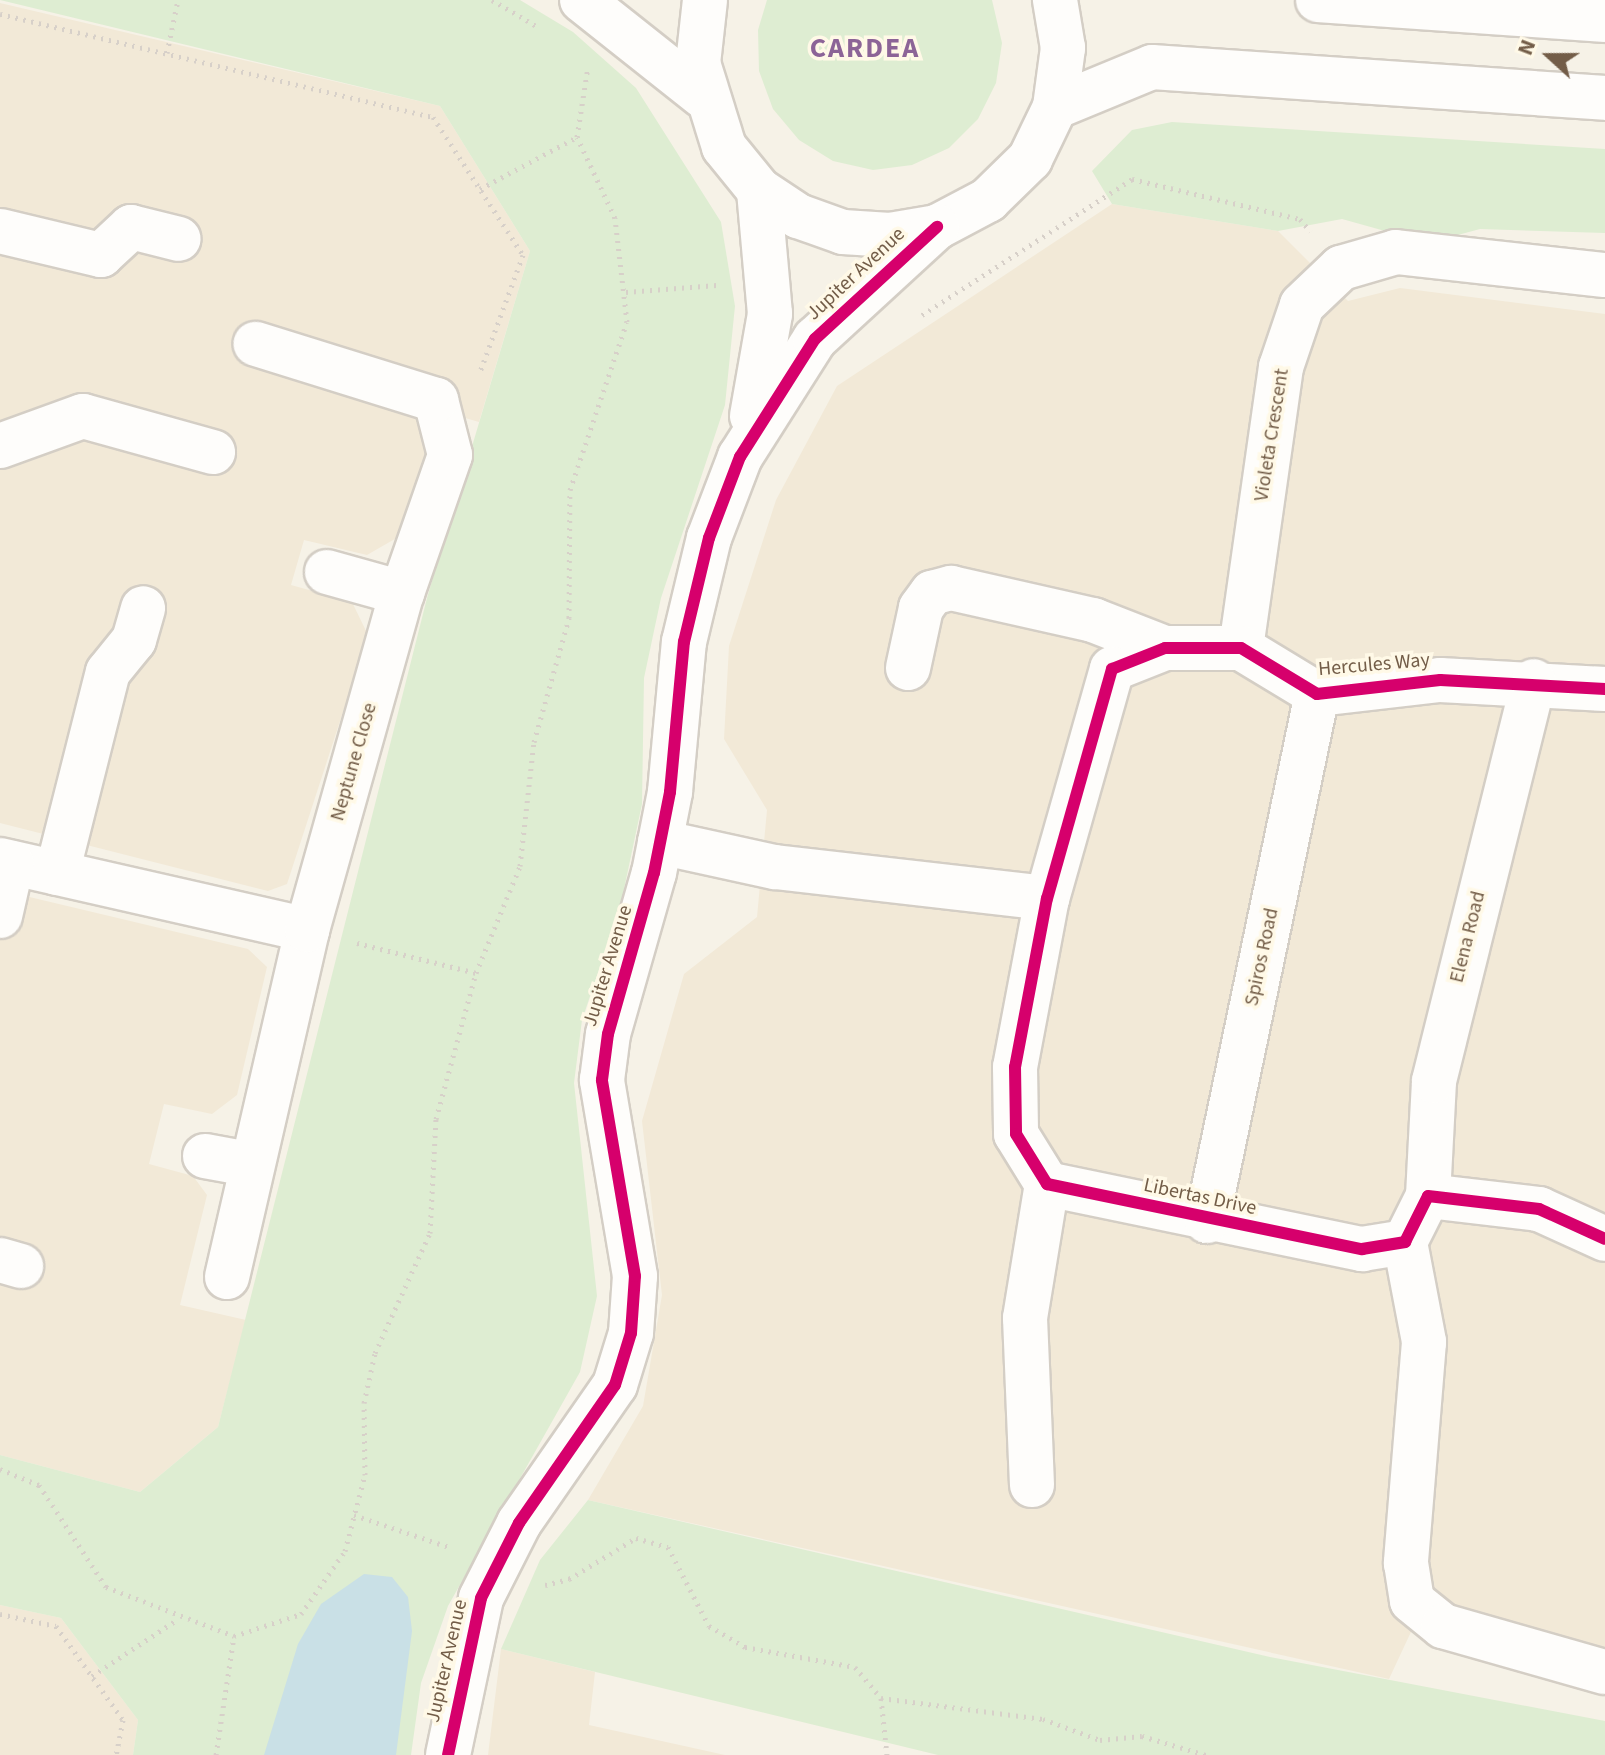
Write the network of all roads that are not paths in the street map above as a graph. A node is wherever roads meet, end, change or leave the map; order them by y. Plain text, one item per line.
1 (705, 0) edge
2 (1055, 0) edge
3 (1318, 0) edge
4 (598, 11) edge
5 (1605, 20) edge
6 (703, 96) junction
7 (1605, 98) edge
8 (1055, 107) junction
9 (759, 190) junction
10 (937, 227) junction
11 (0, 231) edge
12 (179, 239) dead end
13 (1605, 275) edge
14 (256, 344) dead end
15 (0, 446) edge
16 (213, 452) dead end
17 (740, 457) junction
18 (327, 572) dead end
19 (402, 593) junction
20 (143, 608) dead end
21 (1165, 648) junction
22 (1241, 648) junction
23 (908, 668) dead end
24 (1534, 681) junction
25 (1605, 689) edge
26 (1317, 694) junction
27 (660, 842) junction
28 (6, 862) edge
29 (57, 873) junction
30 (1047, 898) junction
31 (0, 916) edge
32 (307, 930) junction
33 (205, 1156) dead end
34 (249, 1164) junction
35 (1047, 1184) junction
36 (1428, 1196) junction
37 (1207, 1221) junction
38 (1605, 1239) edge
39 (1405, 1242) junction
40 (227, 1277) dead end
41 (1032, 1485) dead end
42 (1605, 1672) edge
43 (448, 1755) edge

1 - 6 street
2 - 8 street
3 - 5 street
4 - 6 street
6 - 9 street
7 - 8 street
8 - 10 street
9 - 10 street
9 - 17 street, Jupiter Avenue
10 - 17 street, Jupiter Avenue
11 - 12 street
13 - 22 street, Violeta Crescent
14 - 19 street, Neptune Close
15 - 16 street
17 - 27 street, Jupiter Avenue
18 - 19 street
19 - 32 street, Neptune Close
20 - 29 street
21 - 22 street
21 - 23 street
21 - 30 street
22 - 26 street, Hercules Way
24 - 25 street, Hercules Way
24 - 26 street, Hercules Way
24 - 36 street, Elena Road
26 - 37 street, Spiros Road
27 - 30 street
27 - 43 street, Jupiter Avenue
28 - 29 street
28 - 31 street
29 - 32 street
30 - 35 street
32 - 34 street, Neptune Close
33 - 34 street
34 - 40 street, Neptune Close
35 - 37 street, Libertas Drive
35 - 41 street
36 - 38 street
36 - 39 street
37 - 39 street, Libertas Drive
39 - 42 street

